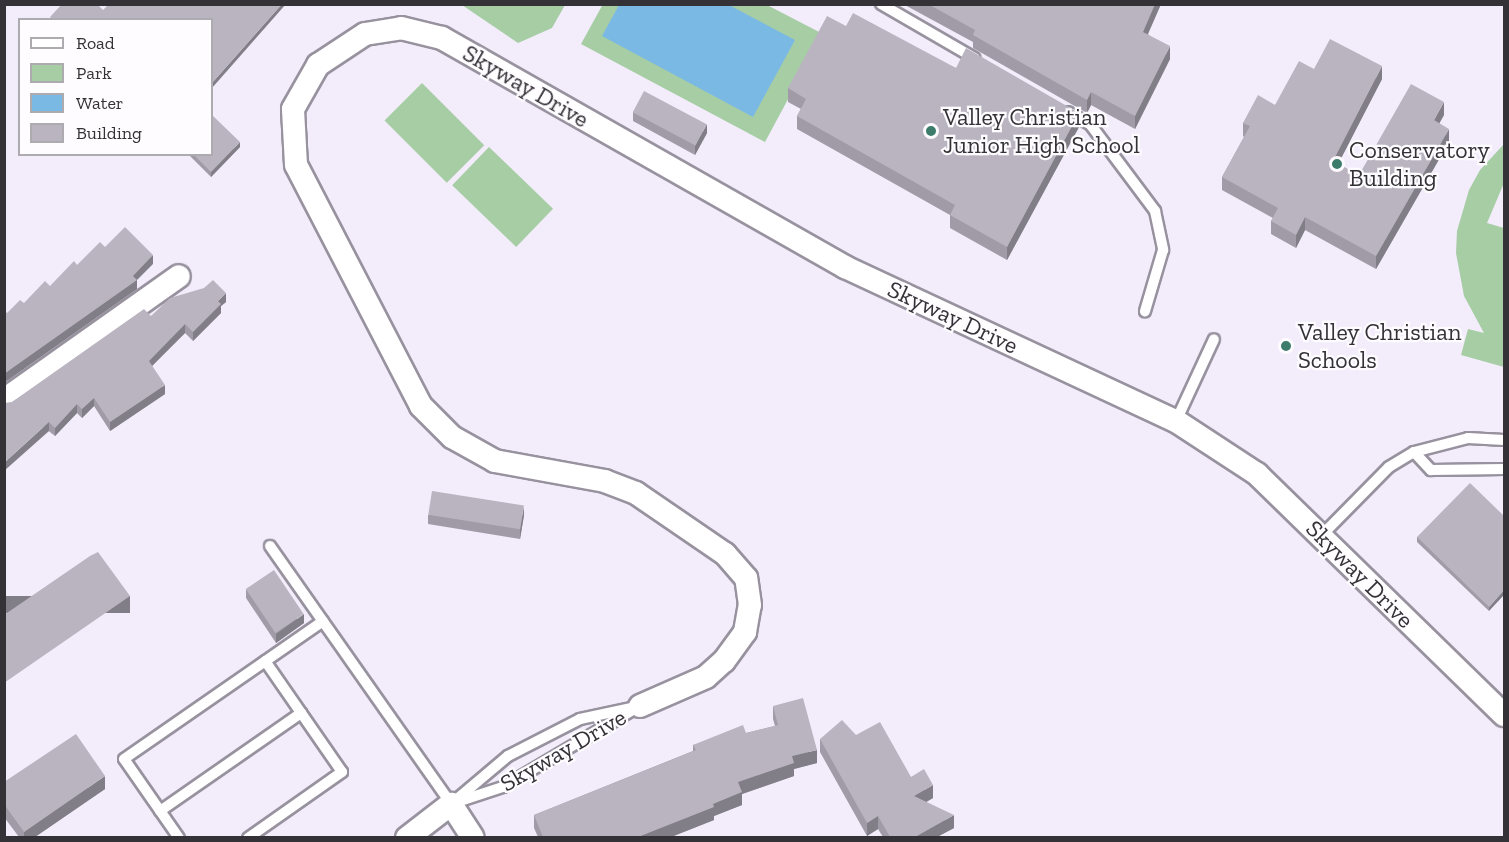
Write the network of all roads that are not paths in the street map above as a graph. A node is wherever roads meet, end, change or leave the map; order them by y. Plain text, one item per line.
1 (881, 4) edge
2 (989, 66) edge
3 (1060, 106) edge
4 (179, 276) dead end
5 (1145, 311) dead end
6 (1214, 339) dead end
7 (4, 400) edge
8 (1176, 421) junction
9 (1504, 440) edge
10 (1414, 452) junction
11 (1504, 469) edge
12 (1322, 535) junction
13 (270, 546) dead end
14 (323, 621) junction
15 (265, 661) junction
16 (640, 706) junction
17 (301, 713) junction
18 (1504, 715) edge
19 (451, 804) junction
20 (160, 811) junction
21 (179, 837) edge
22 (248, 837) edge
23 (407, 837) edge
24 (473, 837) edge

1 - 2 lane
3 - 5 lane
4 - 7 street
6 - 8 lane
8 - 12 street, Skyway Drive
8 - 16 street, Skyway Drive
9 - 10 lane
10 - 11 lane
10 - 12 lane
12 - 18 street, Skyway Drive
13 - 14 lane
14 - 15 lane
14 - 19 lane
15 - 17 lane
15 - 20 lane
16 - 19 lane, Skyway Drive
16 - 19 lane, Skyway Drive
17 - 20 lane
17 - 22 lane
19 - 23 street, Skyway Drive
19 - 24 street
20 - 21 lane

